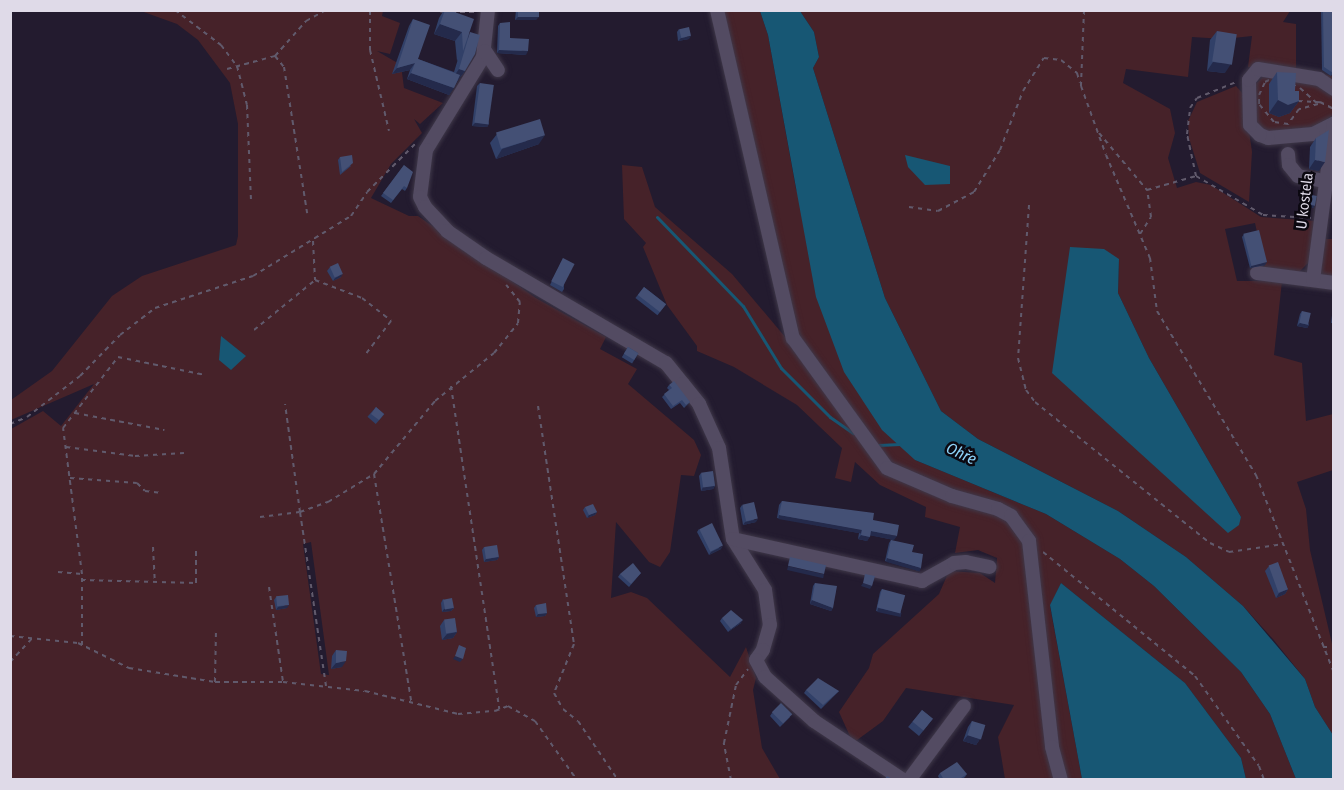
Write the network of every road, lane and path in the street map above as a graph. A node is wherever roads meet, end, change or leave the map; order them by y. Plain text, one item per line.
1 (175, 10) edge
2 (326, 10) edge
3 (370, 10) edge
4 (431, 10) edge
5 (717, 10) edge
6 (1084, 10) edge
7 (488, 11) edge
8 (485, 51) junction
9 (275, 56) junction
10 (237, 66) junction
11 (227, 69) dead end
12 (498, 70) dead end
13 (1249, 80) junction
14 (1081, 86) junction
15 (1334, 89) edge
16 (1289, 100) edge
17 (1318, 104) junction
18 (1334, 109) edge
19 (1332, 124) edge
20 (435, 130) junction
21 (389, 131) dead end
22 (1097, 131) junction
23 (1288, 154) dead end
24 (1196, 176) junction
25 (1324, 181) junction
26 (1147, 190) junction
27 (251, 201) dead end
28 (1029, 206) dead end
29 (909, 207) dead end
30 (307, 213) dead end
31 (1320, 218) junction
32 (1140, 234) junction
33 (314, 241) junction
34 (1257, 273) dead end
35 (499, 276) dead end
36 (315, 280) junction
37 (1312, 280) junction
38 (1334, 283) edge
39 (254, 330) dead end
40 (365, 355) dead end
41 (205, 375) dead end
42 (451, 386) junction
43 (285, 404) dead end
44 (538, 406) dead end
45 (75, 413) junction
46 (10, 424) edge
47 (164, 430) dead end
48 (66, 447) junction
49 (184, 453) dead end
50 (374, 474) junction
51 (69, 478) junction
52 (162, 493) dead end
53 (300, 512) junction
54 (260, 517) dead end
55 (733, 540) junction
56 (1029, 542) junction
57 (1283, 544) junction
58 (153, 547) dead end
59 (196, 550) dead end
60 (989, 567) dead end
61 (58, 572) dead end
62 (81, 574) junction
63 (81, 580) junction
64 (155, 581) junction
65 (269, 587) dead end
66 (216, 629) dead end
67 (10, 636) edge
68 (32, 638) junction
69 (82, 645) junction
70 (1323, 647) junction
71 (1334, 647) edge
72 (756, 660) junction
73 (10, 662) edge
74 (1334, 673) edge
75 (215, 682) junction
76 (283, 682) junction
77 (326, 686) junction
78 (411, 701) junction
79 (964, 706) dead end
80 (499, 710) junction
81 (577, 780) edge
82 (618, 780) edge
83 (730, 780) edge
84 (903, 780) edge
85 (909, 780) edge
86 (1061, 780) edge
87 (1264, 780) edge

1 - 10 path
2 - 9 path
3 - 21 path
4 - 7 path
5 - 56 street
6 - 14 path
7 - 8 street
8 - 12 street
8 - 20 street
9 - 10 path
9 - 30 path
10 - 11 path
10 - 27 path
13 - 15 street
13 - 19 street, U kostela
13 - 24 path
14 - 22 path
14 - 29 path
16 - 17 path
17 - 17 path
17 - 18 path
19 - 25 street, U kostela
20 - 33 path
20 - 55 street
22 - 26 path
22 - 32 path
23 - 25 street
24 - 26 path
24 - 31 path
25 - 31 street, U kostela
26 - 32 path
28 - 57 path
31 - 37 street, U kostela
32 - 57 path
33 - 36 path
33 - 46 path
34 - 37 street
35 - 42 path
36 - 39 path
36 - 40 path
37 - 38 street
41 - 45 path
42 - 50 path
42 - 80 path
43 - 53 path
44 - 82 path
45 - 47 path
45 - 48 path
48 - 49 path
48 - 51 path
50 - 53 path
50 - 78 path
51 - 52 path
51 - 62 path
53 - 54 path
53 - 77 path
55 - 60 street
55 - 72 street
56 - 86 street
56 - 87 path
57 - 70 path
58 - 64 path
59 - 64 path
61 - 62 path
62 - 63 path
63 - 64 path
63 - 69 path
65 - 76 path
66 - 75 path
67 - 68 path
68 - 69 path
68 - 73 path
69 - 75 path
70 - 71 path
70 - 74 path
72 - 83 path
72 - 84 street
75 - 76 path
76 - 77 path
77 - 78 path
78 - 80 path
79 - 85 street
80 - 81 path

